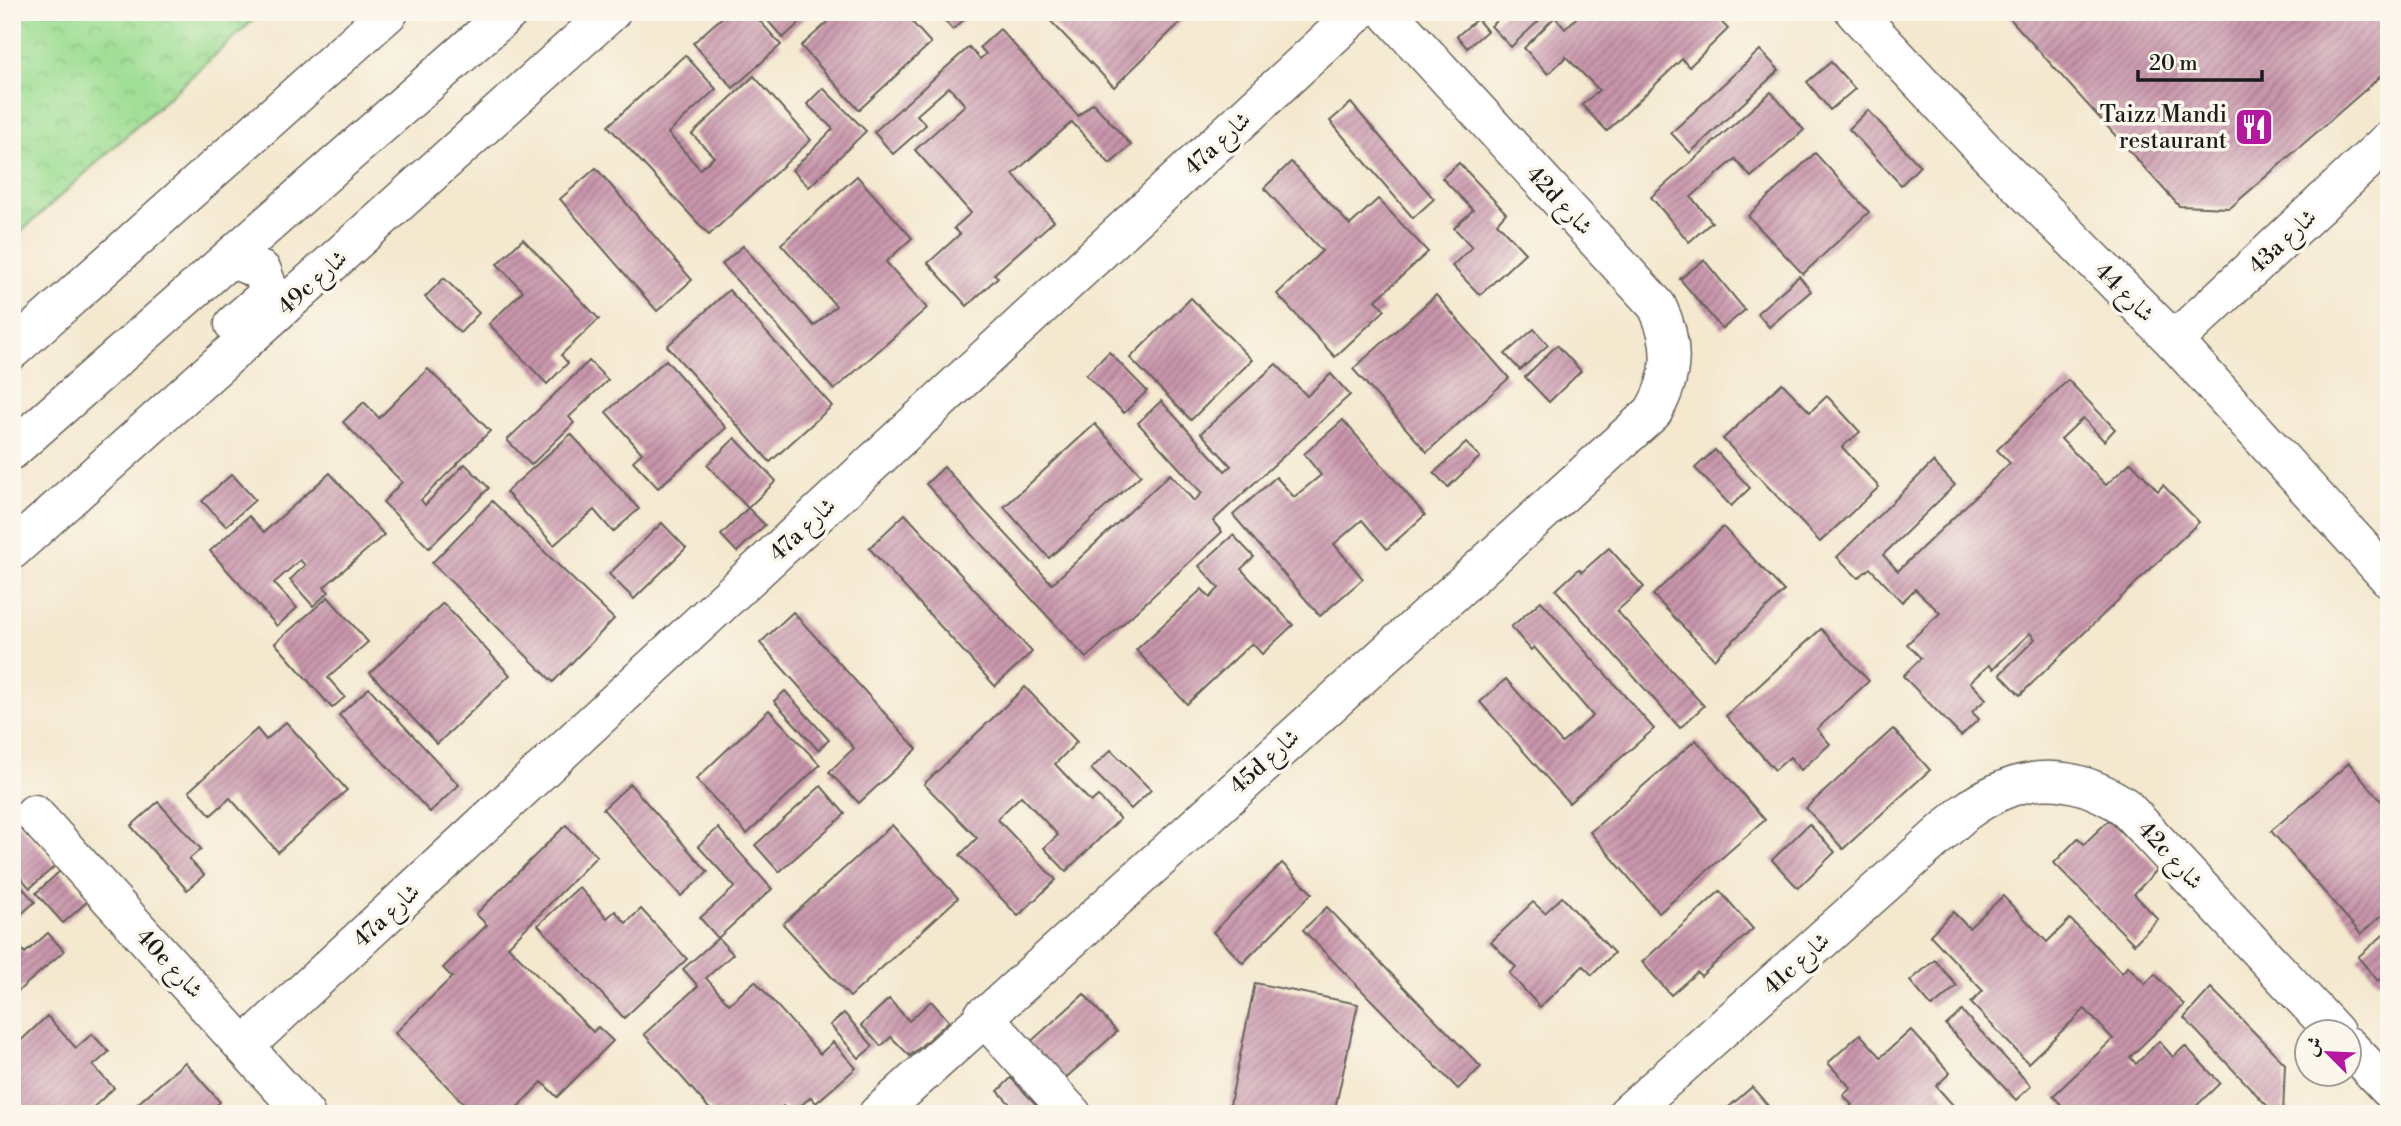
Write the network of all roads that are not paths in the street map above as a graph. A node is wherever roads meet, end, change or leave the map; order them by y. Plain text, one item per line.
1 (389, 12) edge
2 (509, 12) edge
3 (611, 12) edge
4 (1358, 12) edge
5 (1387, 12) edge
6 (1855, 12) edge
7 (2389, 140) edge
8 (230, 258) junction
9 (2174, 341) junction
10 (12, 350) edge
11 (1653, 412) joint
12 (12, 450) edge
13 (14, 549) edge
14 (2389, 578) edge
15 (1964, 813) joint
16 (34, 814) dead end
17 (983, 1016) junction
18 (2323, 1018) edge
19 (246, 1045) junction
20 (2362, 1061) edge
21 (2389, 1089) edge
22 (2389, 1101) edge
23 (305, 1114) edge
24 (878, 1114) edge
25 (1072, 1114) edge
26 (1627, 1114) edge
27 (2375, 1114) edge

1 - 10 street
2 - 8 street
3 - 13 street, 49c شارع
4 - 19 street, 47a شارع
5 - 11 street, 42d شارع
6 - 9 street, شارع 44
7 - 9 street, 43a شارع
8 - 12 street
8 - 13 street
9 - 14 street, شارع 44
11 - 17 street, 45d شارع
15 - 18 street, 42c شارع
15 - 26 street, 41c شارع
16 - 19 street, 40e شارع
17 - 24 street, 45d شارع
17 - 25 street
19 - 23 street, 40e شارع
20 - 21 street
22 - 27 street

